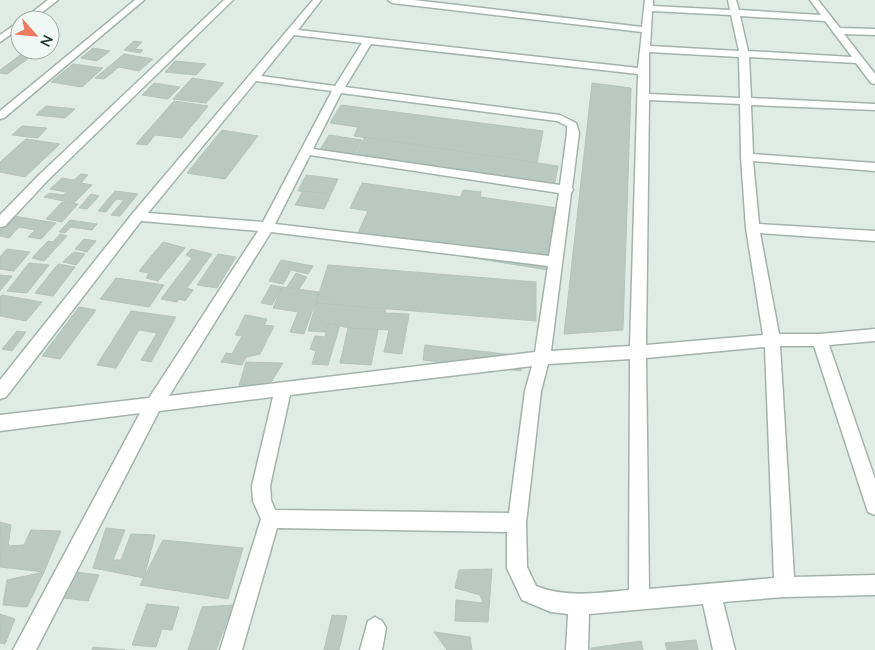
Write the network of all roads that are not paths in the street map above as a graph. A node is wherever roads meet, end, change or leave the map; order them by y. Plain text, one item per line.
1 (54, 0) edge
2 (140, 0) edge
3 (228, 0) edge
4 (317, 0) edge
5 (392, 0) edge
6 (732, 0) edge
7 (814, 0) edge
8 (648, 4) edge
9 (40, 10) edge
10 (735, 13) junction
11 (827, 18) junction
12 (647, 30) junction
13 (837, 31) junction
14 (292, 32) junction
15 (875, 32) edge
16 (367, 42) junction
17 (645, 50) junction
18 (744, 53) junction
19 (859, 60) junction
20 (642, 72) junction
21 (254, 78) junction
22 (874, 78) edge
23 (337, 91) junction
24 (644, 97) junction
25 (745, 103) junction
26 (875, 107) edge
27 (0, 116) edge
28 (306, 151) junction
29 (748, 157) junction
30 (875, 166) edge
31 (567, 190) junction
32 (138, 216) junction
33 (0, 223) edge
34 (267, 227) junction
35 (753, 228) junction
36 (875, 236) edge
37 (555, 262) junction
38 (875, 335) edge
39 (772, 340) junction
40 (820, 340) junction
41 (638, 352) junction
42 (542, 358) junction
43 (283, 388) junction
44 (0, 392) edge
45 (153, 406) junction
46 (0, 423) edge
47 (870, 479) edge
48 (875, 506) edge
49 (270, 519) junction
50 (517, 523) junction
51 (875, 585) edge
52 (784, 587) junction
53 (711, 593) junction
54 (639, 599) junction
55 (579, 604) junction
56 (375, 628) dead end
57 (24, 650) edge
58 (231, 650) edge
59 (371, 650) edge
60 (577, 650) edge
61 (724, 650) edge

1 - 9 street
2 - 27 street
3 - 33 street
4 - 14 street
5 - 12 street
6 - 10 street
7 - 11 street
8 - 10 street
8 - 12 street
10 - 11 street
10 - 18 street
11 - 13 street
12 - 17 street
13 - 15 street
13 - 19 street
14 - 16 street
14 - 21 street
16 - 20 street
16 - 23 street
17 - 18 street
17 - 20 street
18 - 19 street
18 - 25 street
19 - 22 street
20 - 24 street
21 - 23 street
21 - 32 street
23 - 28 street
23 - 31 street
24 - 25 street
24 - 41 street
25 - 26 street
25 - 29 street
28 - 31 street
28 - 34 street
29 - 30 street
29 - 35 street
31 - 37 street
32 - 34 street
32 - 44 street
34 - 37 street
34 - 45 street
35 - 36 street
35 - 39 street
37 - 42 street
38 - 40 street
39 - 40 street
39 - 41 street
39 - 52 street
40 - 47 street
41 - 42 street
41 - 54 street
42 - 43 street
42 - 50 street
43 - 45 street
43 - 49 street
45 - 46 street
45 - 57 street
47 - 48 street
49 - 50 street
49 - 58 street
50 - 55 street
51 - 52 street
52 - 53 street
53 - 54 street
53 - 61 street
54 - 55 street
55 - 60 street
56 - 59 street

